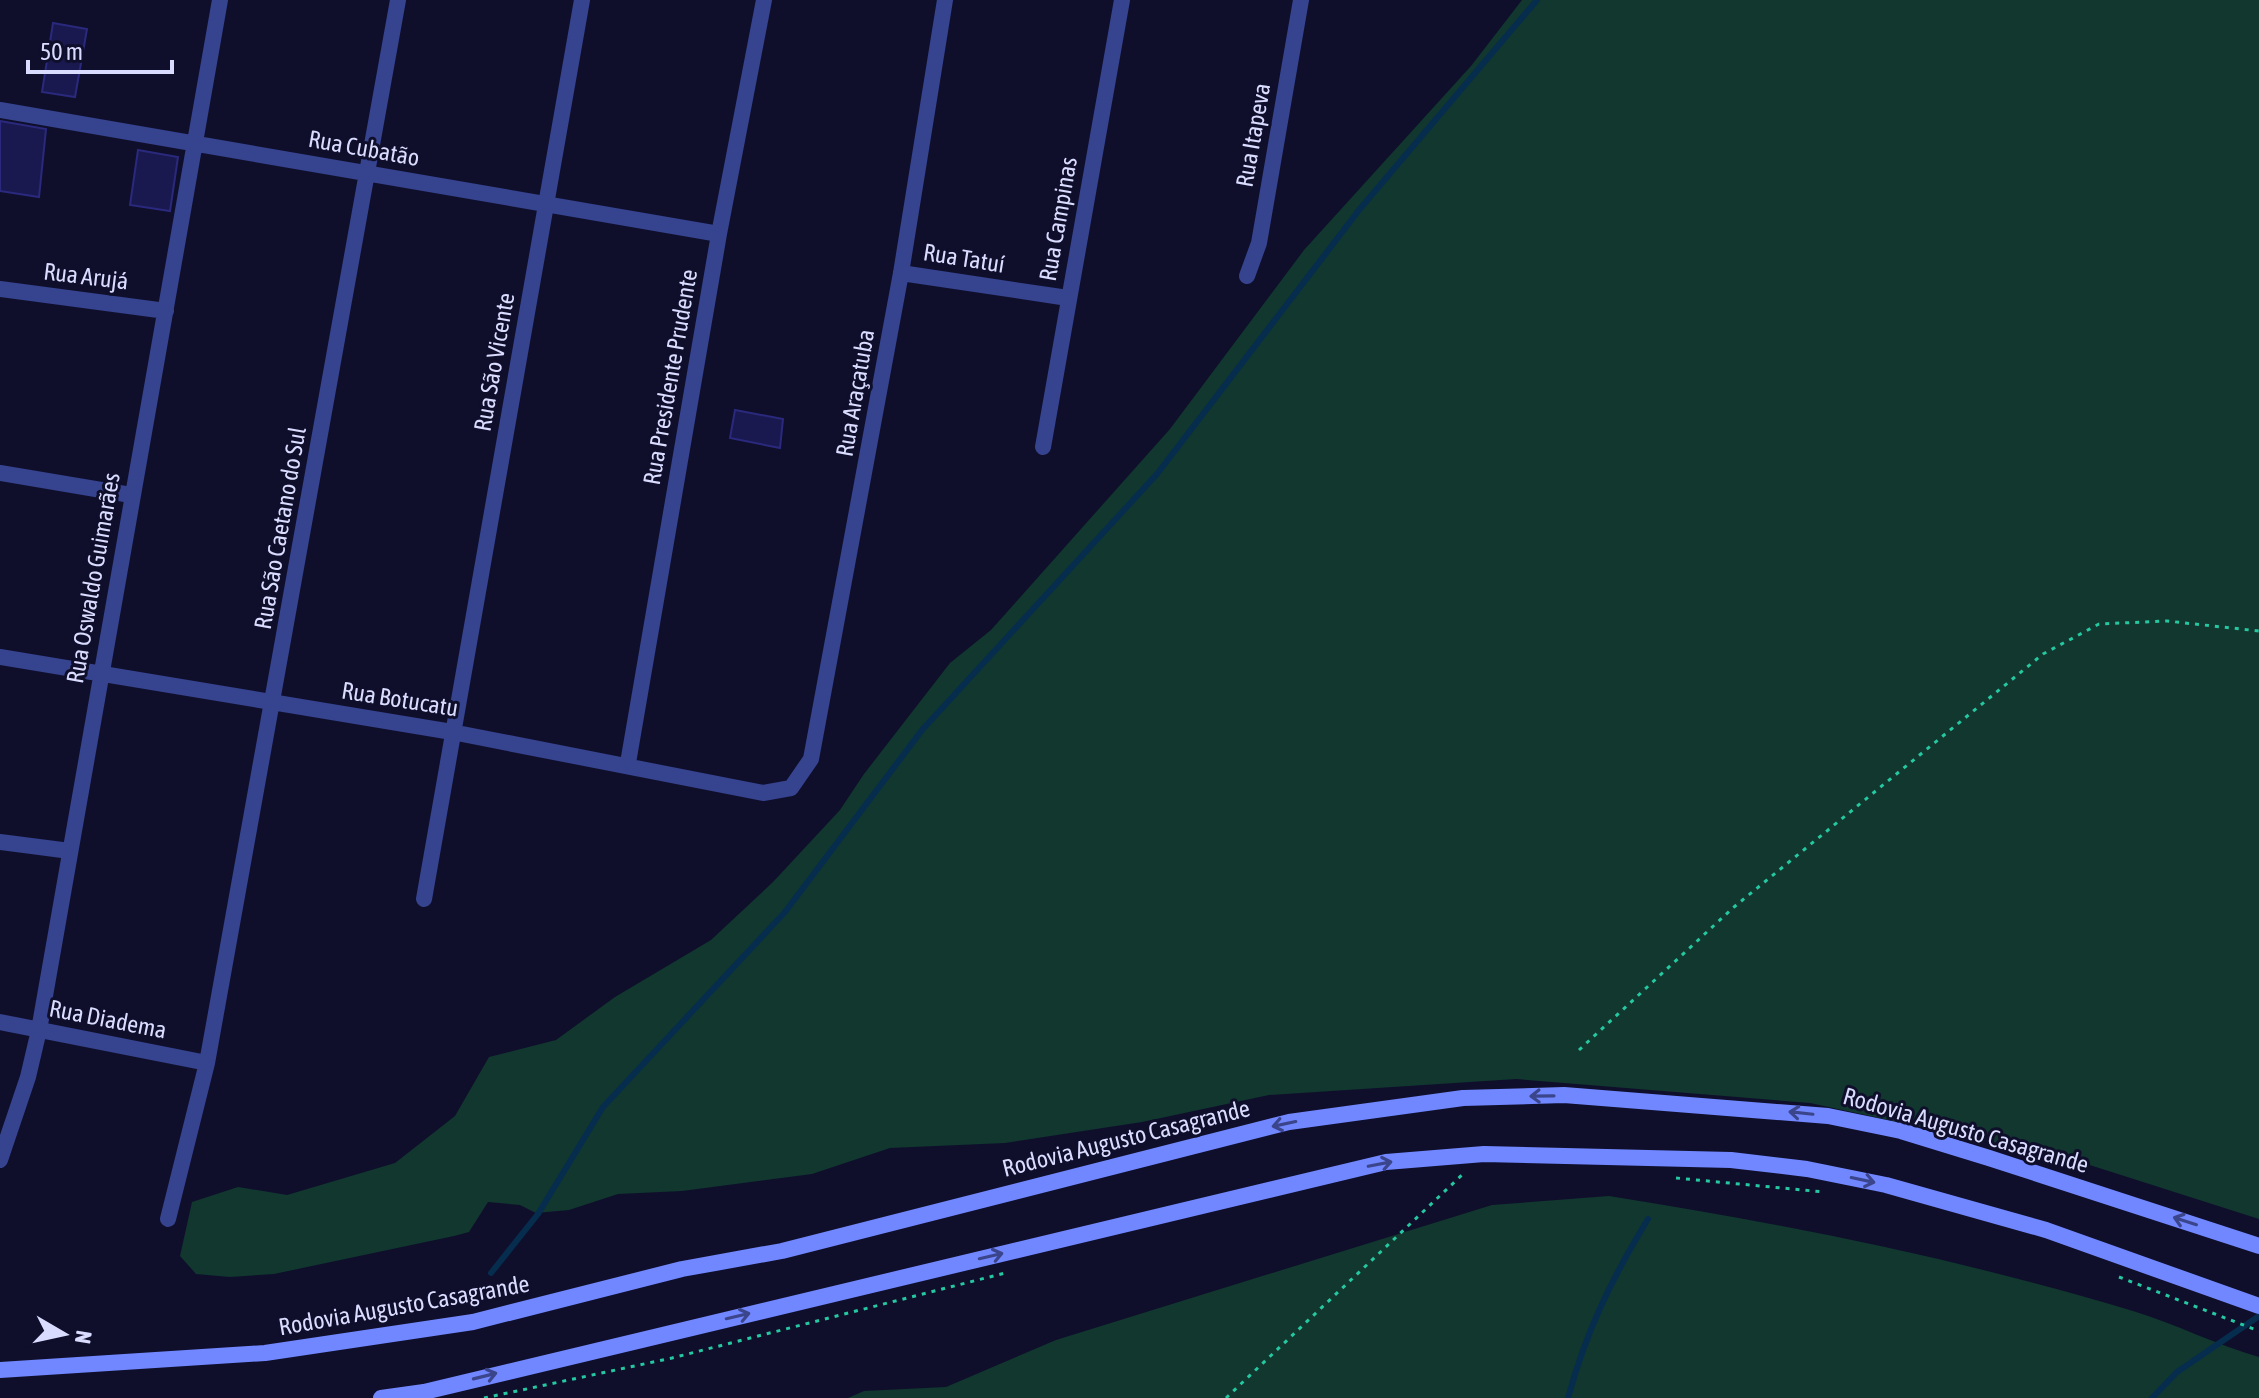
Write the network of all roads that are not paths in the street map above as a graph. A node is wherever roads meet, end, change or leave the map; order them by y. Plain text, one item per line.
1 (220, 0) edge
2 (398, 0) edge
3 (582, 0) edge
4 (764, 0) edge
5 (945, 0) edge
6 (1122, 0) edge
7 (1301, 0) edge
8 (0, 110) edge
9 (196, 142) junction
10 (368, 172) junction
11 (546, 206) junction
12 (719, 234) junction
13 (901, 273) junction
14 (1247, 276) dead end
15 (0, 289) edge
16 (1068, 298) junction
17 (166, 311) junction
18 (1043, 447) dead end
19 (0, 473) edge
20 (131, 495) junction
21 (0, 657) edge
22 (100, 674) junction
23 (273, 703) junction
24 (452, 732) junction
25 (628, 763) junction
26 (791, 788) joint
27 (0, 842) edge
28 (70, 851) junction
29 (424, 899) dead end
30 (0, 1022) edge
31 (39, 1030) junction
32 (207, 1063) junction
33 (0, 1160) edge
34 (168, 1219) dead end
35 (2259, 1246) edge
36 (2259, 1306) edge
37 (0, 1370) edge
38 (381, 1398) edge

1 - 9 street, Rua Oswaldo Guimarães
2 - 10 street, Rua São Caetano do Sul
3 - 11 street, Rua São Vicente
4 - 12 street, Rua Presidente Prudente
5 - 13 street, Rua Araçatuba
6 - 16 street, Rua Campinas
7 - 14 street, Rua Itapeva
8 - 9 street, Rua Cubatão
9 - 10 street, Rua Cubatão
9 - 17 street, Rua Oswaldo Guimarães
10 - 11 street, Rua Cubatão
10 - 23 street, Rua São Caetano do Sul
11 - 12 street, Rua Cubatão
11 - 24 street, Rua São Vicente
12 - 25 street, Rua Presidente Prudente
13 - 16 street, Rua Tatuí
13 - 26 street, Rua Araçatuba
15 - 17 street, Rua Arujá
16 - 18 street, Rua Campinas
17 - 20 street, Rua Oswaldo Guimarães
19 - 20 street
20 - 22 street, Rua Oswaldo Guimarães
21 - 22 street, Rua Botucatu
22 - 23 street, Rua Botucatu
22 - 28 street, Rua Oswaldo Guimarães
23 - 24 street, Rua Botucatu
23 - 32 street, Rua São Caetano do Sul
24 - 25 street, Rua Botucatu
24 - 29 street, Rua São Vicente
25 - 26 street, Rua Botucatu
27 - 28 street
28 - 31 street, Rua Oswaldo Guimarães
30 - 31 street, Rua Diadema
31 - 32 street, Rua Diadema
31 - 33 street, Rua Oswaldo Guimarães
32 - 34 street, Rua São Caetano do Sul
35 -> 37 main road, Rodovia Augusto Casagrande
38 -> 36 main road

